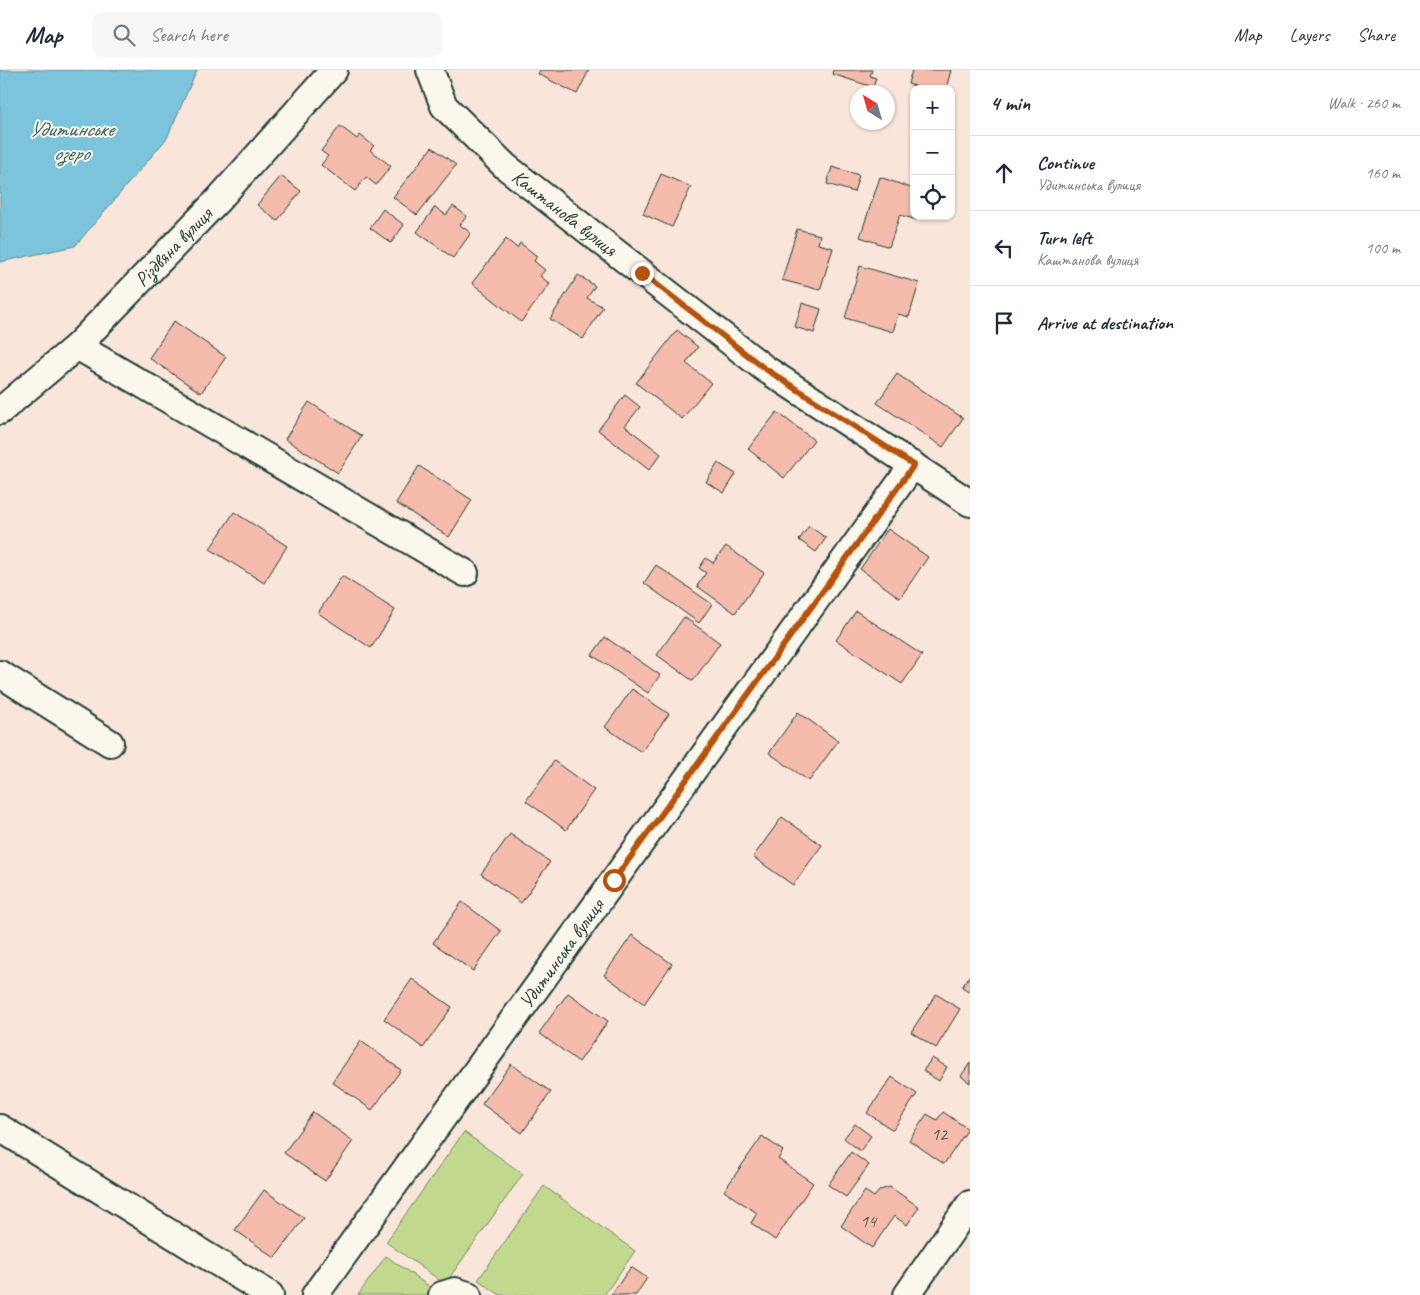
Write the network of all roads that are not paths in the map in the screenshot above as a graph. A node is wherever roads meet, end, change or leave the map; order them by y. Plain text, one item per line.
1 (334, 70) edge
2 (430, 70) edge
3 (76, 346) junction
4 (0, 411) edge
5 (914, 465) junction
6 (970, 503) edge
7 (465, 573) dead end
8 (0, 674) edge
9 (110, 743) dead end
10 (0, 1128) edge
11 (970, 1204) edge
12 (270, 1295) edge
13 (315, 1295) edge
14 (442, 1295) edge
15 (468, 1295) edge
16 (907, 1295) edge

1 - 3 street, Різдвяна вулиця
2 - 5 street, Каштанова вулиця
3 - 4 street, Різдвяна вулиця
3 - 7 street
5 - 6 street, Каштанова вулиця
5 - 13 street, Удитинська вулиця
8 - 9 street
10 - 12 street
11 - 16 street
14 - 15 street

